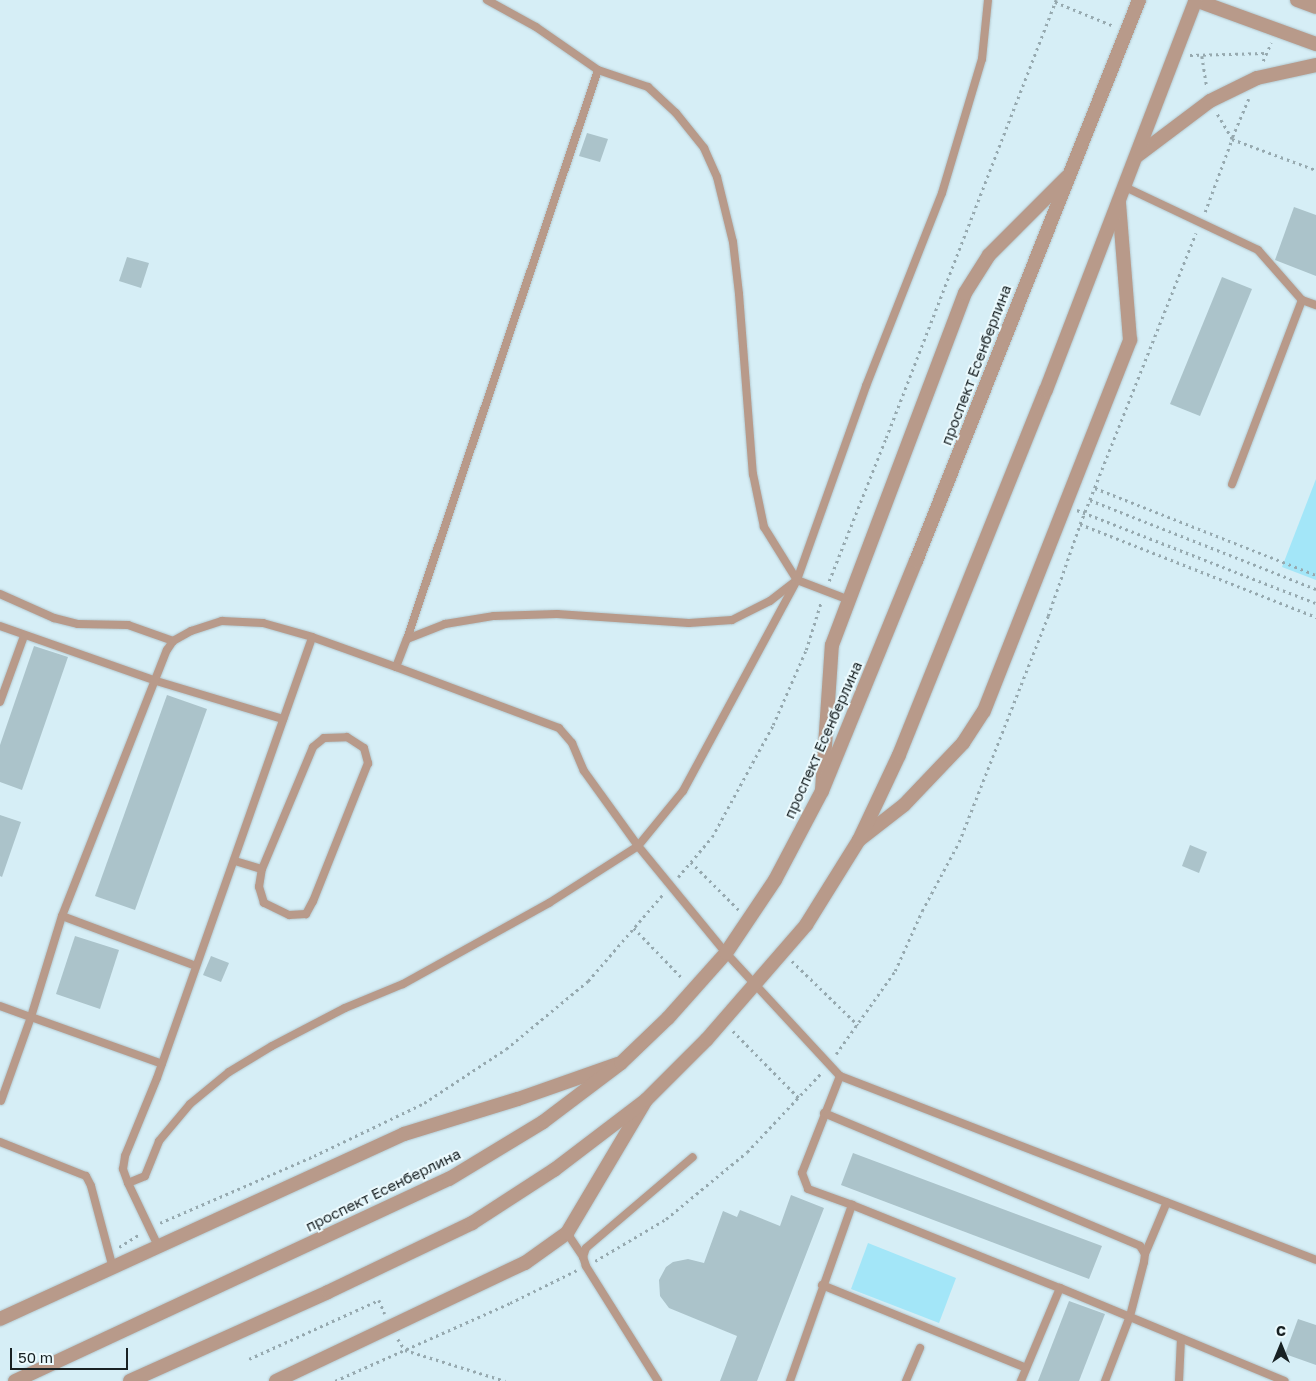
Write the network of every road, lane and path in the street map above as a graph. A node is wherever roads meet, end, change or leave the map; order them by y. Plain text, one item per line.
1 (487, 0) edge
2 (988, 0) edge
3 (1139, 0) edge
4 (1196, 0) edge
5 (1297, 0) edge
6 (1055, 1) edge
7 (1316, 7) edge
8 (1277, 29) junction
9 (1127, 30) junction
10 (1316, 44) edge
11 (1177, 50) junction
12 (1266, 53) junction
13 (1316, 64) edge
14 (598, 70) junction
15 (1257, 78) junction
16 (1136, 157) junction
17 (1316, 170) edge
18 (1067, 177) junction
19 (1125, 187) junction
20 (1119, 202) junction
21 (1302, 300) junction
22 (1316, 305) edge
23 (1232, 484) dead end
24 (1094, 488) dead end
25 (1090, 500) dead end
26 (1064, 507) junction
27 (1080, 524) dead end
28 (1316, 575) edge
29 (798, 580) junction
30 (1316, 589) edge
31 (825, 591) junction
32 (0, 594) edge
33 (850, 600) junction
34 (1316, 603) edge
35 (1316, 617) edge
36 (0, 626) edge
37 (24, 636) junction
38 (312, 637) junction
39 (407, 638) junction
40 (173, 641) junction
41 (396, 667) junction
42 (153, 680) junction
43 (0, 702) edge
44 (283, 719) junction
45 (822, 791) junction
46 (859, 840) junction
47 (638, 846) junction
48 (234, 861) junction
49 (690, 862) junction
50 (262, 869) junction
51 (670, 886) junction
52 (62, 916) junction
53 (748, 920) junction
54 (634, 928) junction
55 (783, 952) junction
56 (726, 953) junction
57 (196, 966) junction
58 (757, 984) junction
59 (694, 990) junction
60 (0, 1006) edge
61 (31, 1017) junction
62 (724, 1021) junction
63 (858, 1025) dead end
64 (621, 1063) junction
65 (162, 1064) junction
66 (840, 1076) junction
67 (799, 1098) dead end
68 (646, 1100) junction
69 (1, 1101) edge
70 (824, 1113) junction
71 (0, 1142) edge
72 (693, 1157) dead end
73 (128, 1183) junction
74 (1166, 1202) junction
75 (852, 1205) junction
76 (150, 1228) junction
77 (566, 1234) junction
78 (160, 1248) junction
79 (109, 1253) junction
80 (1145, 1254) junction
81 (583, 1257) junction
82 (1316, 1260) edge
83 (113, 1268) junction
84 (822, 1284) junction
85 (1060, 1288) junction
86 (1130, 1316) junction
87 (0, 1319) edge
88 (390, 1327) junction
89 (1182, 1339) junction
90 (920, 1348) dead end
91 (405, 1350) dead end
92 (249, 1359) dead end
93 (1026, 1368) junction
94 (15, 1381) edge
95 (130, 1381) edge
96 (276, 1381) edge
97 (505, 1381) edge
98 (658, 1381) edge
99 (790, 1381) edge
100 (906, 1381) edge
101 (1020, 1381) edge
102 (1104, 1381) edge
103 (1179, 1381) edge
104 (1284, 1381) edge

1 - 14 lane
2 - 29 lane
3 - 9 street, проспект Есенберлина
4 - 8 street
4 - 11 street
5 - 7 street
6 - 9 path
6 - 31 path
8 - 10 street
8 - 12 path
9 - 18 street, проспект Есенберлина
11 - 12 path
11 - 16 street
12 - 15 path
13 - 15 street
14 - 29 lane
14 - 39 lane
15 - 16 street
15 - 17 path
16 - 19 street
18 - 33 street
18 - 45 street, проспект Есенберлина
19 - 20 street
19 - 21 lane
20 - 26 street
20 - 46 street
21 - 22 lane
21 - 23 lane
24 - 28 path
25 - 30 path
26 - 34 path
26 - 46 street
27 - 35 path
29 - 31 lane
29 - 39 lane
29 - 47 lane
31 - 33 lane
31 - 49 path
32 - 40 lane
33 - 45 street
36 - 37 lane
37 - 42 lane
37 - 43 lane
38 - 40 lane
38 - 41 lane
38 - 44 lane
39 - 41 lane
40 - 42 lane
41 - 47 lane
42 - 44 lane
42 - 52 lane
44 - 48 lane
45 - 53 street, проспект Есенберлина
46 - 55 street
47 - 51 lane
47 - 73 lane
48 - 50 lane
48 - 57 lane
49 - 51 path
49 - 53 path
50 - 50 lane
51 - 54 path
51 - 56 lane
52 - 57 lane
52 - 61 lane
53 - 56 street, проспект Есенберлина
54 - 59 path
54 - 76 path
55 - 58 street
55 - 63 path
56 - 58 lane
56 - 59 street, проспект Есенберлина
57 - 65 lane
58 - 62 street
58 - 66 lane
59 - 64 street, проспект Есенберлина
60 - 61 lane
61 - 65 lane
61 - 69 lane
62 - 67 path
62 - 68 street
64 - 78 street
64 - 94 street, проспект Есенберлина
65 - 73 lane
66 - 70 lane
66 - 74 lane
68 - 77 street
68 - 95 street
70 - 75 lane
70 - 80 lane
71 - 79 lane
72 - 81 lane
73 - 76 lane
74 - 80 lane
74 - 82 lane
75 - 84 lane
75 - 85 lane
76 - 78 lane
76 - 79 path
77 - 81 lane
77 - 88 street
78 - 83 street
79 - 83 lane
80 - 86 lane
81 - 98 lane
83 - 87 street
84 - 93 lane
84 - 99 lane
85 - 86 lane
85 - 93 lane
86 - 89 lane
86 - 102 lane
88 - 92 path
88 - 96 street
89 - 103 lane
89 - 104 lane
90 - 100 lane
91 - 97 path
93 - 101 lane

